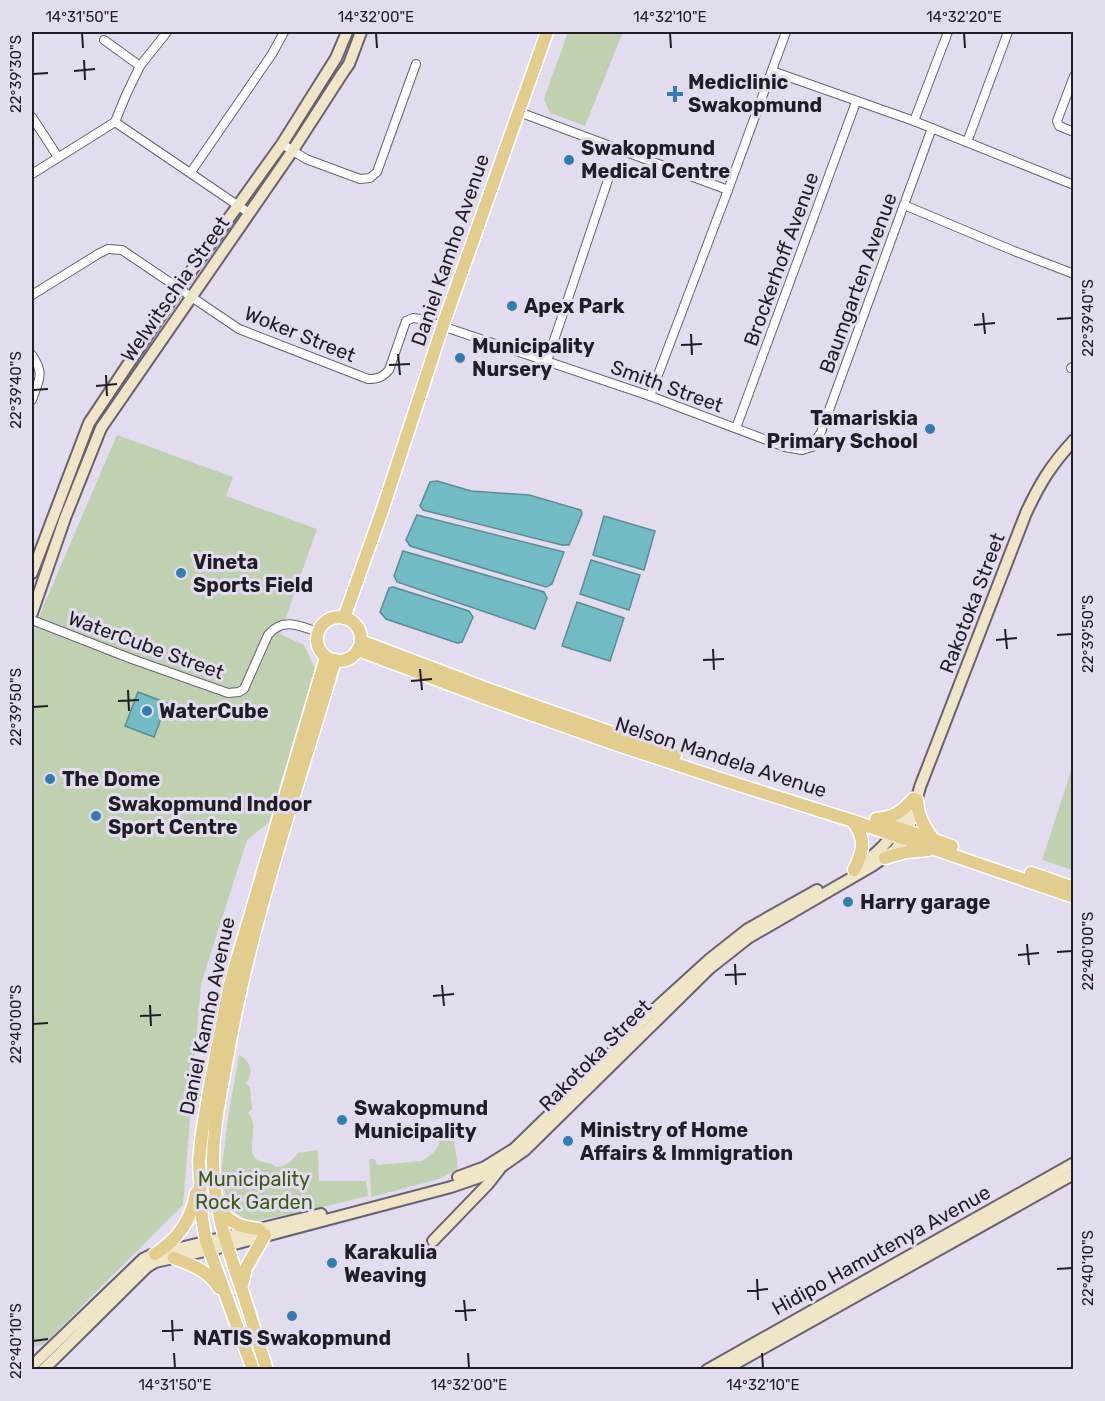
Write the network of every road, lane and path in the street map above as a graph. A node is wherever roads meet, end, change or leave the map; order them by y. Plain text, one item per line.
1 (167, 32) edge
2 (284, 32) edge
3 (347, 32) edge
4 (361, 32) edge
5 (547, 32) edge
6 (786, 32) edge
7 (948, 32) edge
8 (1008, 32) edge
9 (104, 40) dead end
10 (416, 63) dead end
11 (140, 66) junction
12 (772, 71) junction
13 (1074, 76) edge
14 (856, 102) junction
15 (519, 112) junction
16 (32, 117) edge
17 (914, 121) junction
18 (116, 122) junction
19 (932, 128) junction
20 (1074, 132) edge
21 (967, 142) junction
22 (282, 144) junction
23 (293, 150) junction
24 (58, 157) junction
25 (191, 172) junction
26 (32, 174) edge
27 (609, 177) dead end
28 (1074, 185) edge
29 (728, 190) junction
30 (904, 205) junction
31 (238, 206) junction
32 (249, 213) junction
33 (1074, 274) edge
34 (179, 288) junction
35 (32, 295) edge
36 (190, 297) junction
37 (443, 326) junction
38 (32, 355) edge
39 (547, 361) junction
40 (650, 396) junction
41 (32, 400) edge
42 (736, 428) junction
43 (1074, 440) edge
44 (812, 447) joint
45 (32, 573) edge
46 (32, 613) edge
47 (344, 618) junction
48 (32, 620) edge
49 (318, 632) junction
50 (359, 645) junction
51 (331, 658) junction
52 (915, 800) junction
53 (872, 819) junction
54 (853, 821) junction
55 (901, 833) junction
56 (935, 844) junction
57 (885, 858) junction
58 (854, 870) junction
59 (1074, 888) edge
60 (1074, 897) edge
61 (1074, 1163) edge
62 (501, 1167) junction
63 (1074, 1174) edge
64 (199, 1176) junction
65 (218, 1209) junction
66 (262, 1232) junction
67 (226, 1241) junction
68 (434, 1241) dead end
69 (208, 1246) junction
70 (155, 1254) junction
71 (174, 1258) junction
72 (242, 1289) junction
73 (228, 1301) junction
74 (49, 1350) junction
75 (32, 1353) edge
76 (32, 1366) edge
77 (42, 1370) edge
78 (253, 1370) edge
79 (267, 1370) edge
80 (707, 1370) edge
81 (724, 1370) edge

1 - 11 street
2 - 25 street
3 - 22 street, Welwitschia Street
4 - 23 street, Welwitschia Street
5 - 15 main road, Daniel Kamho Avenue
6 - 12 street
7 - 17 street
8 - 21 street
9 - 11 street
10 - 23 street
11 - 18 street
12 - 14 street
12 - 29 street
13 - 20 street
14 - 17 street
14 - 42 street, Brockerhoff Avenue
15 - 29 street
15 - 37 main road, Daniel Kamho Avenue
16 - 24 street
17 - 19 street
18 - 24 street
18 - 25 street
19 - 21 street
19 - 30 street, Baumgarten Avenue
21 - 28 street
22 - 23 street
22 - 31 street, Welwitschia Street
23 - 32 street, Welwitschia Street
24 - 26 street
25 - 31 street
27 - 39 street
29 - 40 street
30 - 33 street
30 - 44 street, Baumgarten Avenue
31 - 32 street
31 - 34 street, Welwitschia Street
32 - 36 street, Welwitschia Street
34 - 35 street, Woker Street
34 - 36 street, Woker Street
34 - 45 street, Welwitschia Street
36 - 37 street, Woker Street
36 - 46 street, Welwitschia Street
37 - 39 street, Smith Street
37 - 47 main road, Daniel Kamho Avenue
38 - 41 street
39 - 40 street, Smith Street
40 - 42 street, Smith Street
42 - 44 street, Smith Street
43 - 52 street, Rakotoka Street
47 - 49 main road
47 - 50 main road
48 - 49 street, WaterCube Street
49 - 51 main road
50 - 51 main road
50 - 53 main road, Nelson Mandela Avenue
50 - 54 main road, Nelson Mandela Avenue
51 - 64 main road, Daniel Kamho Avenue
51 - 65 main road, Daniel Kamho Avenue
52 - 53 main road
52 - 55 street, Rakotoka Street
52 - 56 main road
53 - 55 main road, Nelson Mandela Avenue
54 - 55 main road, Nelson Mandela Avenue
54 - 58 main road
55 - 56 main road, Nelson Mandela Avenue
55 - 57 street, Rakotoka Street
55 - 58 street, Rakotoka Street
56 - 57 main road
56 - 59 main road, Nelson Mandela Avenue
56 - 60 main road, Nelson Mandela Avenue
57 - 62 street, Rakotoka Street
58 - 66 street, Rakotoka Street
61 - 80 street, Hidipo Hamutenya Avenue
62 - 66 street, Rakotoka Street
62 - 68 street
63 - 81 street, Hidipo Hamutenya Avenue
64 - 69 main road, Daniel Kamho Avenue
64 - 70 main road
65 - 66 main road
65 - 67 main road, Daniel Kamho Avenue
66 - 67 street, Rakotoka Street
66 - 72 main road
67 - 69 street, Rakotoka Street
67 - 72 main road, Daniel Kamho Avenue
69 - 70 street
69 - 71 street
69 - 73 main road, Daniel Kamho Avenue
70 - 74 street
71 - 73 main road
71 - 77 street
72 - 79 main road, Daniel Kamho Avenue
73 - 78 main road, Daniel Kamho Avenue
74 - 75 street
74 - 76 street

